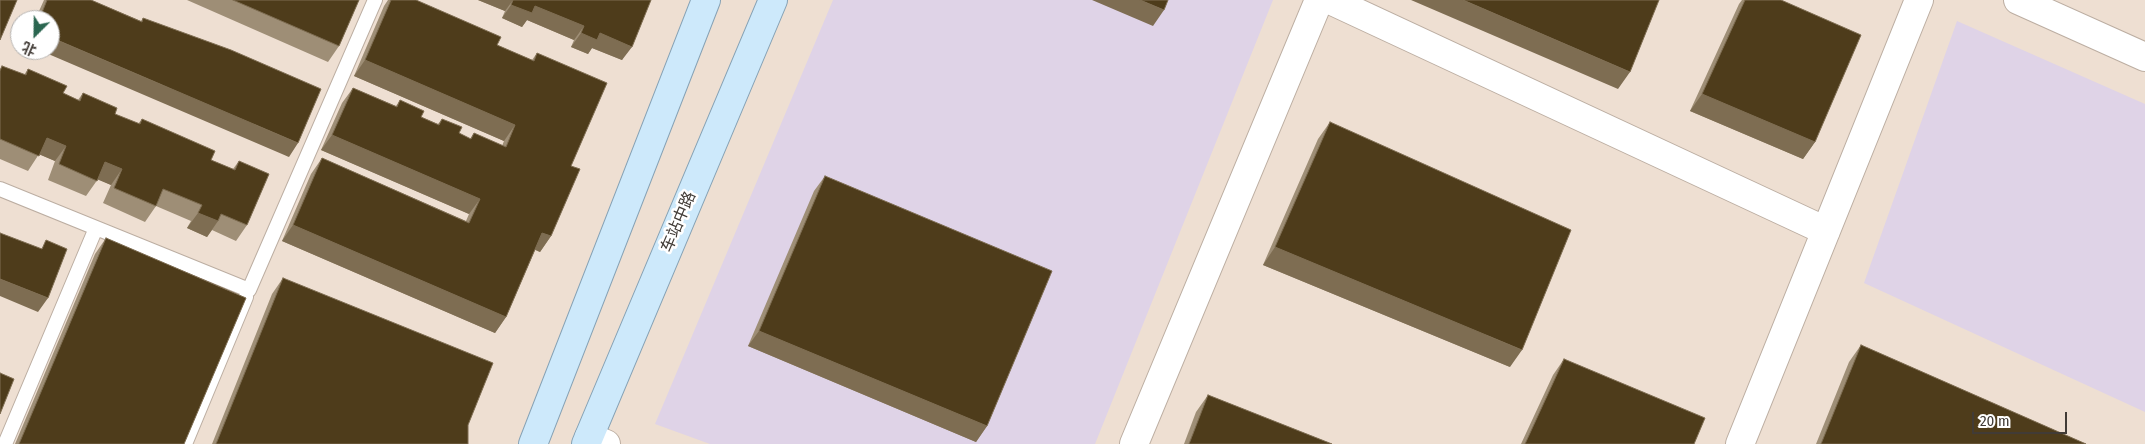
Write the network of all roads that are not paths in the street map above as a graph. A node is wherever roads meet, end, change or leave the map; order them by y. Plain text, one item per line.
1 (374, 0) edge
2 (706, 0) edge
3 (773, 0) edge
4 (1319, 0) edge
5 (1330, 0) edge
6 (1919, 0) edge
7 (2018, 0) edge
8 (2145, 57) edge
9 (0, 189) edge
10 (96, 228) junction
11 (1826, 231) junction
12 (249, 290) junction
13 (594, 442) edge
14 (5, 444) edge
15 (185, 444) edge
16 (533, 444) edge
17 (1134, 444) edge
18 (1740, 444) edge

1 - 12 lane
2 - 16 main road
3 - 13 main road, 车站中路
4 - 17 street
5 - 11 street
6 - 11 street
7 - 8 street
9 - 10 lane
10 - 12 lane
10 - 14 lane
11 - 18 street
12 - 15 lane

